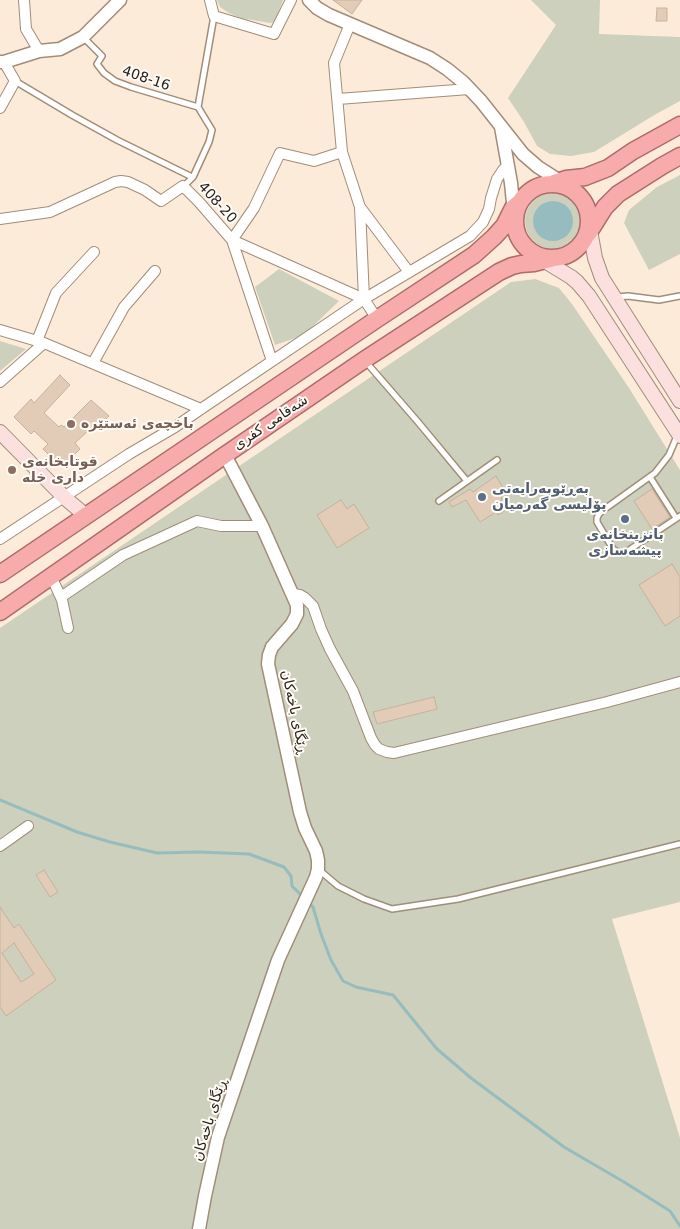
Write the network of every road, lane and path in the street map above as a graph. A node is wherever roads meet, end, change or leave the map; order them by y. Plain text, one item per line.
1 (24, 0) edge
2 (120, 0) edge
3 (210, 0) edge
4 (291, 0) edge
5 (314, 2) edge
6 (214, 16) junction
7 (350, 24) junction
8 (83, 37) junction
9 (39, 51) junction
10 (2, 62) edge
11 (15, 81) junction
12 (469, 89) junction
13 (338, 99) junction
14 (0, 107) edge
15 (198, 107) junction
16 (680, 125) edge
17 (501, 126) junction
18 (342, 152) junction
19 (680, 156) edge
20 (508, 165) junction
21 (192, 177) junction
22 (560, 184) junction
23 (183, 186) junction
24 (360, 207) junction
25 (516, 209) junction
26 (0, 219) edge
27 (588, 231) junction
28 (232, 240) junction
29 (94, 252) dead end
30 (546, 258) junction
31 (155, 271) dead end
32 (409, 272) junction
33 (680, 296) edge
34 (614, 298) junction
35 (364, 299) junction
36 (377, 319) junction
37 (0, 330) edge
38 (40, 342) junction
39 (364, 360) junction
40 (272, 362) junction
41 (93, 363) junction
42 (0, 382) edge
43 (680, 400) edge
44 (201, 410) junction
45 (0, 432) edge
46 (679, 435) edge
47 (225, 455) junction
48 (497, 460) dead end
49 (650, 477) junction
50 (467, 481) junction
51 (65, 498) junction
52 (439, 501) dead end
53 (85, 516) junction
54 (678, 517) edge
55 (262, 526) junction
56 (0, 539) edge
57 (0, 574) edge
58 (51, 576) junction
59 (293, 594) junction
60 (61, 596) junction
61 (0, 612) edge
62 (68, 628) dead end
63 (680, 682) edge
64 (28, 826) dead end
65 (680, 844) edge
66 (0, 846) edge
67 (317, 873) junction
68 (199, 1229) edge

1 - 9 street
2 - 8 street
3 - 6 street
4 - 6 street
5 - 7 street
6 - 15 lane
7 - 12 street
7 - 13 street
8 - 9 street
8 - 15 lane, 408-16
9 - 10 street
10 - 11 street
11 - 14 street
11 - 21 lane
12 - 13 street
12 - 17 street
13 - 18 street
15 - 21 lane
16 - 22 highway
17 - 20 street
17 - 22 street
18 - 24 street
18 - 28 street
19 - 27 highway
20 - 25 street
20 - 32 street
21 - 23 lane
22 - 25 highway
22 - 27 highway
23 - 26 street, 408-20
23 - 28 street, 408-20
24 - 32 street
24 - 35 street
25 - 30 highway
25 - 36 highway, شەقامی کفری
27 - 30 highway
27 - 34 main road
28 - 35 street, 408-20
28 - 40 street
29 - 38 street
30 - 39 highway, شەقامی کفری
30 - 46 main road
31 - 41 street
32 - 35 street
33 - 34 lane
34 - 43 main road
35 - 36 street
35 - 40 street
36 - 53 highway, شەقامی کفری
37 - 38 street
38 - 41 street
38 - 42 street
39 - 47 highway, شەقامی کفری
39 - 50 lane
40 - 44 street
41 - 44 street
44 - 51 street
45 - 51 main road
46 - 49 lane
47 - 55 street, ڕێگای باخەکان
47 - 58 highway, شەقامی کفری
48 - 50 lane
49 - 54 lane
49 - 54 lane
50 - 52 lane
51 - 53 main road
51 - 56 street
53 - 57 highway, شەقامی کفری
55 - 59 street, ڕێگای باخەکان
55 - 60 street
58 - 60 street
58 - 61 highway, شەقامی کفری
59 - 63 street
59 - 67 street, ڕێگای باخەکان
60 - 62 street
64 - 66 street
65 - 67 lane
67 - 68 street, ڕێگای باخەکان

